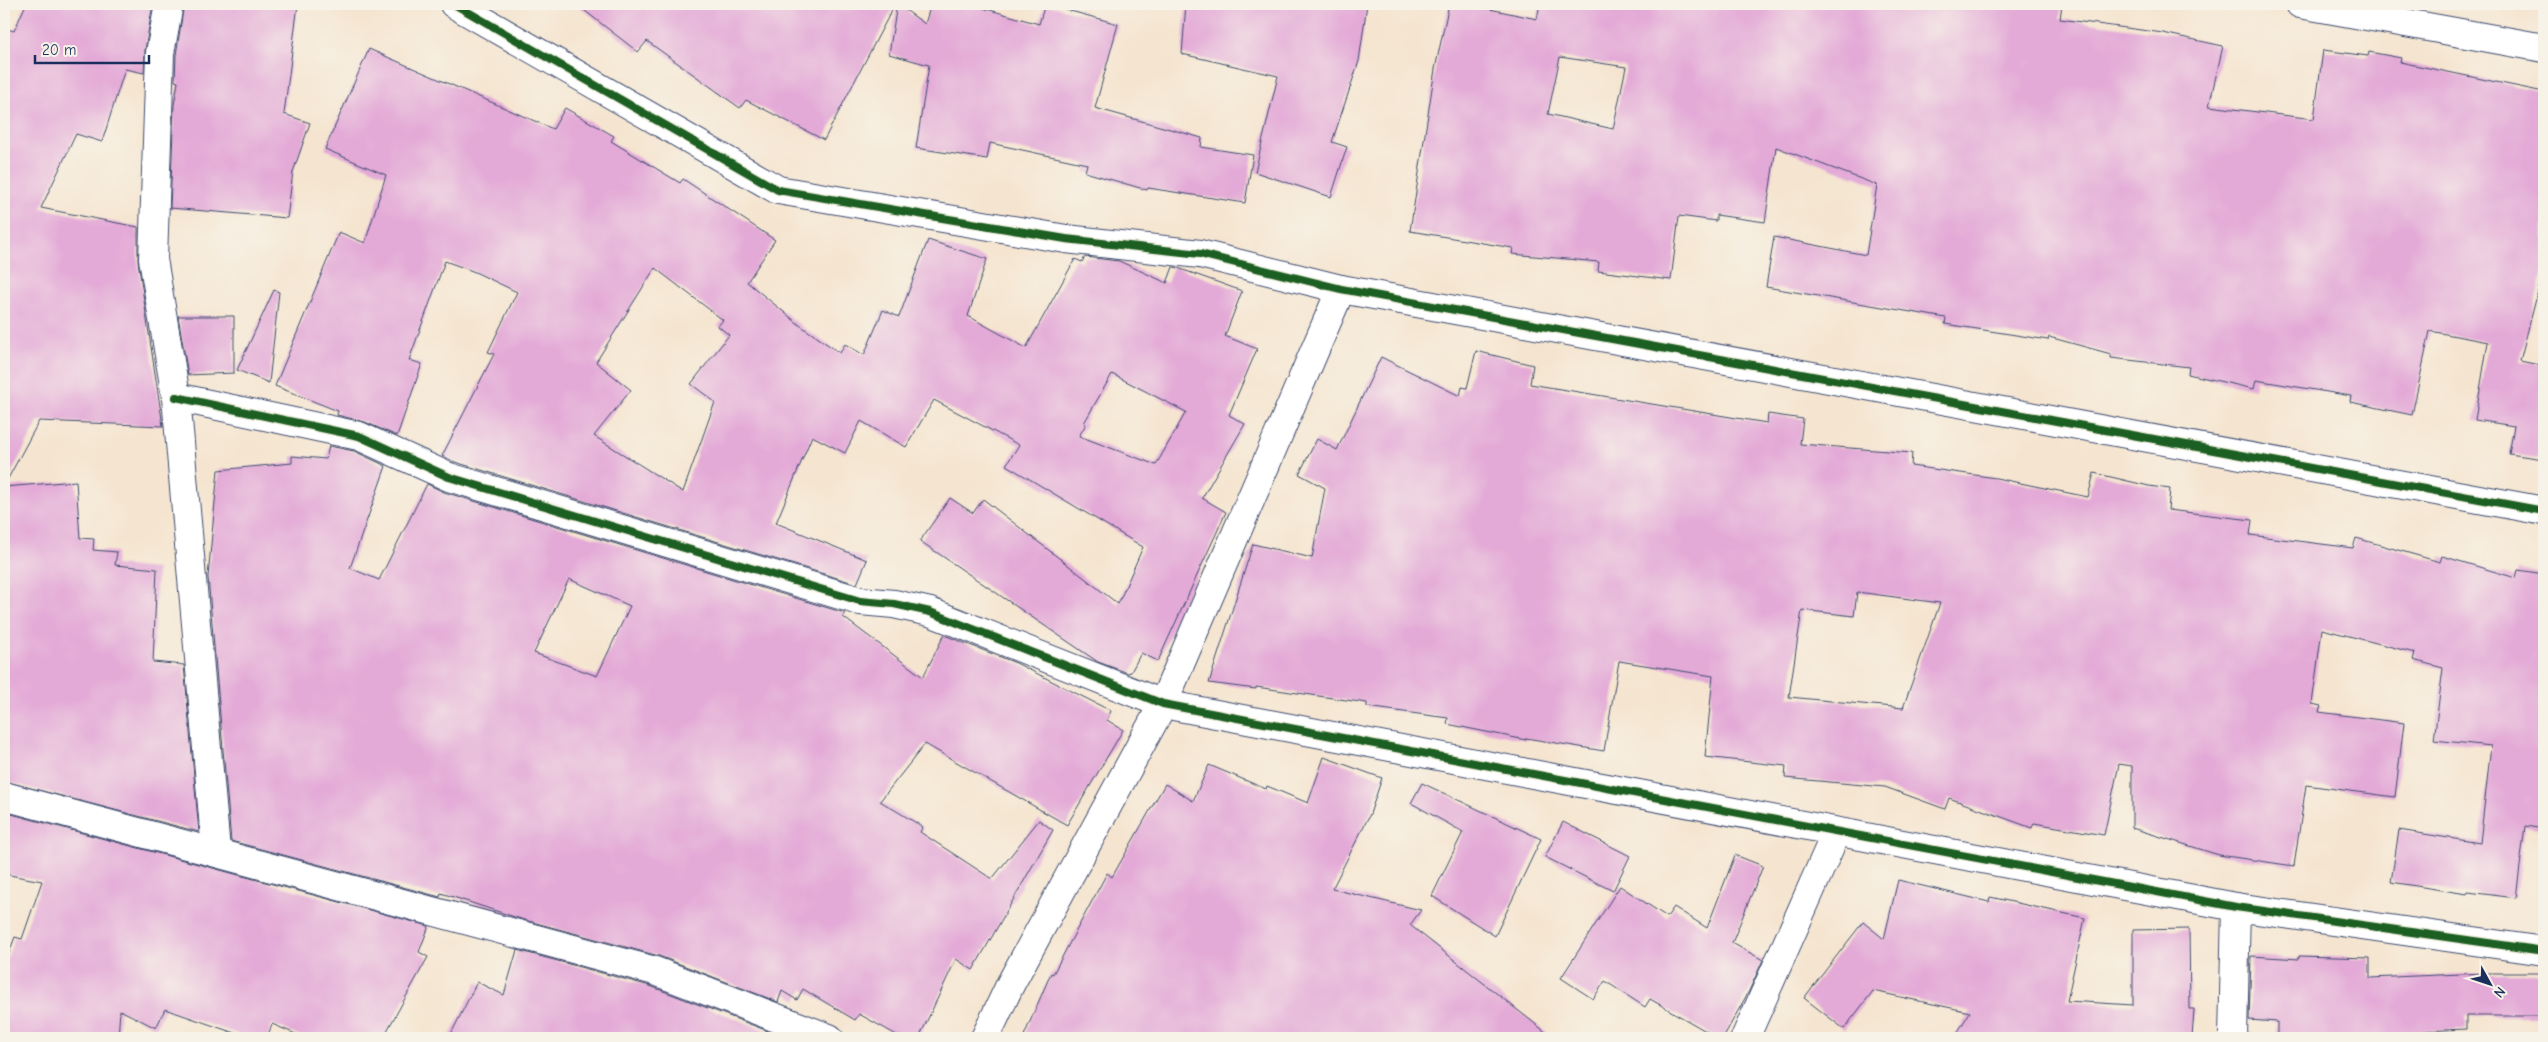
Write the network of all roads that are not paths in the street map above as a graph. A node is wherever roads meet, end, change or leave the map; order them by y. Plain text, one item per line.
1 (169, 4) edge
2 (454, 4) edge
3 (2300, 4) edge
4 (2544, 48) edge
5 (1341, 289) junction
6 (176, 397) junction
7 (2544, 511) edge
8 (1163, 704) junction
9 (4, 796) edge
10 (1836, 833) junction
11 (216, 851) junction
12 (2236, 907) junction
13 (2544, 951) edge
14 (829, 1038) edge
15 (984, 1038) edge
16 (1745, 1038) edge
17 (2233, 1038) edge

1 - 6 street
2 - 5 street
3 - 4 street
5 - 7 street
5 - 8 street
6 - 8 street
6 - 11 street
8 - 10 street
8 - 15 street
9 - 11 street
10 - 12 street
10 - 16 street
11 - 14 street
12 - 13 street
12 - 17 street

